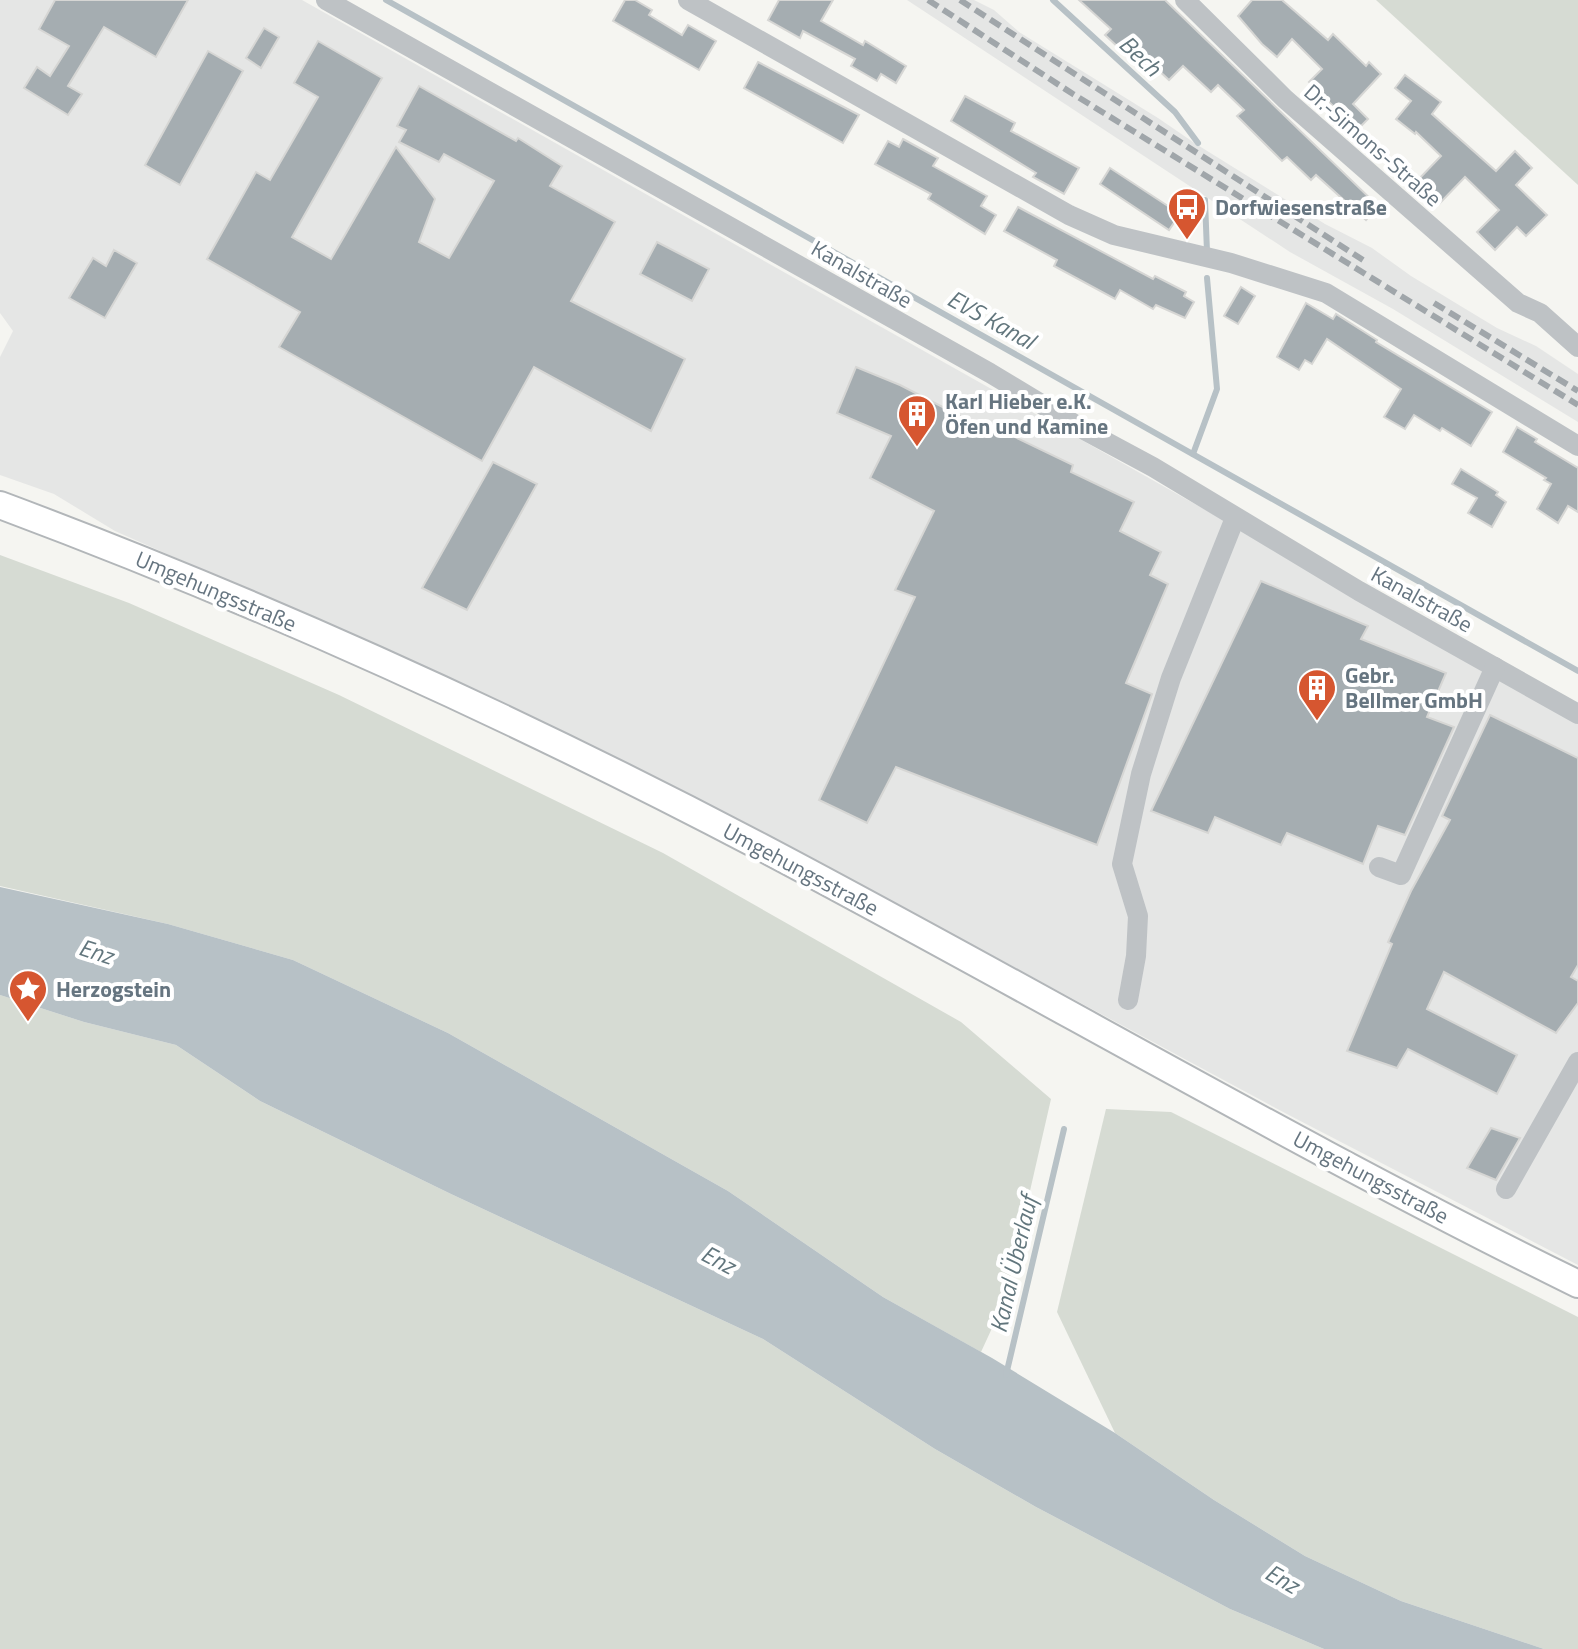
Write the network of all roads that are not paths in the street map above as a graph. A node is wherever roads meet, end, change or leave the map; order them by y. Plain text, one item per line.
1 (326, 0) edge
2 (688, 0) edge
3 (1185, 0) edge
4 (1578, 347) edge
5 (1578, 446) edge
6 (0, 505) edge
7 (1235, 518) junction
8 (1495, 667) junction
9 (1578, 714) edge
10 (1379, 867) dead end
11 (1128, 1000) dead end
12 (1578, 1062) edge
13 (1506, 1189) dead end
14 (1578, 1284) edge

1 - 7 street, Kanalstraße
2 - 5 street
3 - 4 street, Dr.-Simons-Straße
6 - 14 main road, Umgehungsstraße
7 - 8 street, Kanalstraße
7 - 11 street
8 - 9 street, Kanalstraße
8 - 10 street
12 - 13 street

